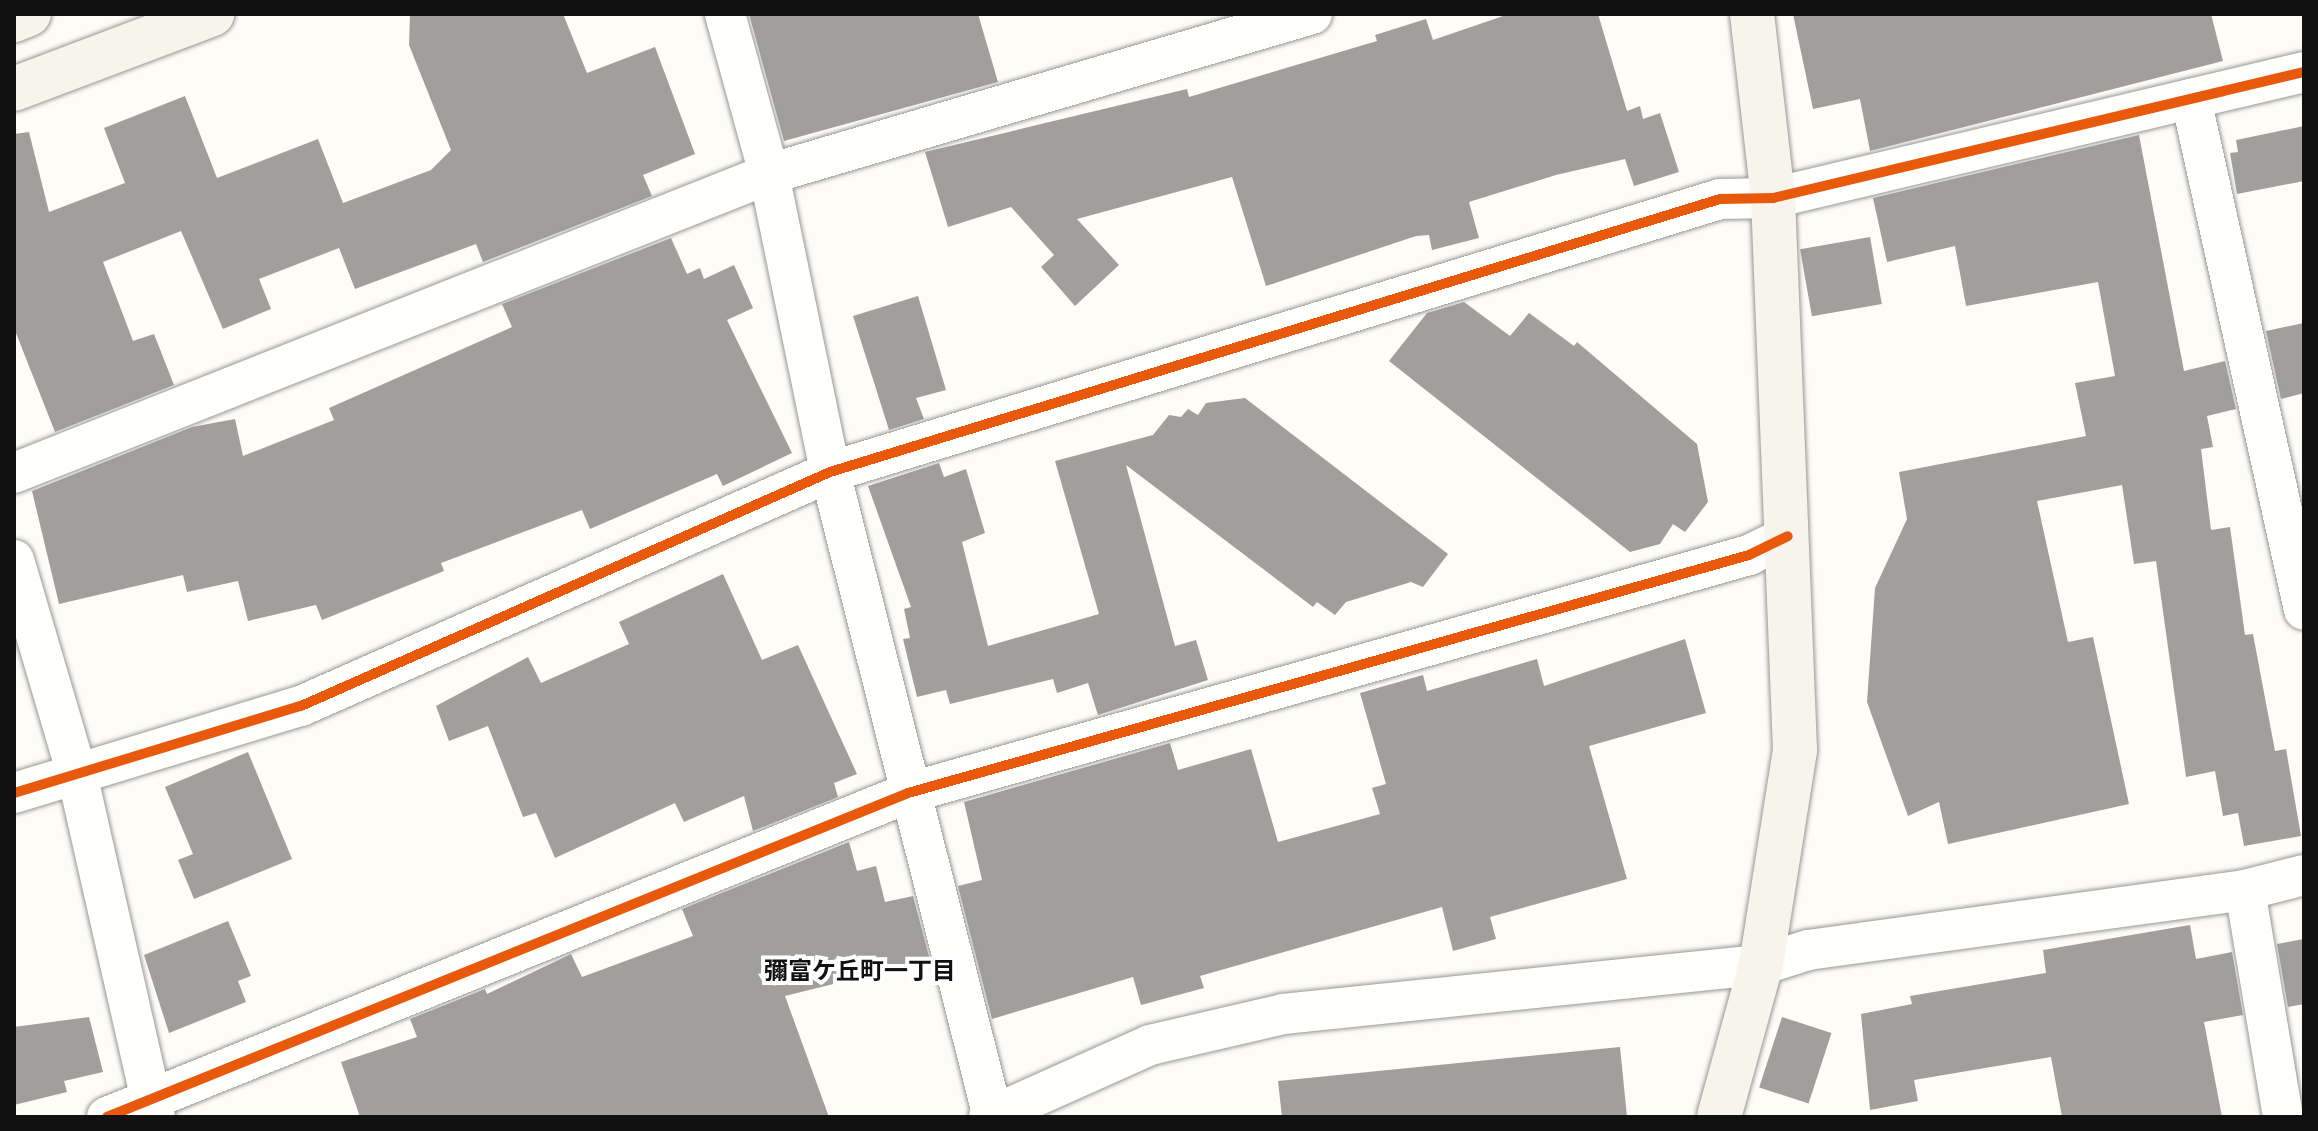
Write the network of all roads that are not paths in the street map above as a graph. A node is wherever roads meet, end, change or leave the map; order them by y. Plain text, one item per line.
1 (29, 14) edge
2 (212, 14) edge
3 (725, 14) edge
4 (1312, 14) edge
5 (1752, 14) edge
6 (14, 20) edge
7 (2304, 72) edge
8 (14, 89) edge
9 (2191, 99) junction
10 (769, 174) junction
11 (1773, 198) junction
12 (830, 472) junction
13 (14, 473) edge
14 (1788, 536) junction
15 (14, 560) edge
16 (2304, 610) edge
17 (77, 774) junction
18 (14, 793) edge
19 (908, 793) junction
20 (2304, 875) edge
21 (2245, 890) junction
22 (1761, 965) junction
23 (154, 1109) edge
24 (107, 1117) edge
25 (991, 1117) edge
26 (1719, 1117) edge
27 (2283, 1117) edge

1 - 6 street
2 - 8 street
3 - 10 street
4 - 10 street
5 - 11 street
7 - 9 street
9 - 11 street
9 - 16 street
10 - 12 street
10 - 13 street
11 - 12 street
11 - 14 street
12 - 17 street
12 - 19 street
14 - 19 street
14 - 22 street
15 - 17 street
17 - 18 street
17 - 23 street
19 - 23 street
19 - 25 street
20 - 21 street
21 - 22 street
21 - 27 street
22 - 25 street
22 - 26 street
23 - 24 street

